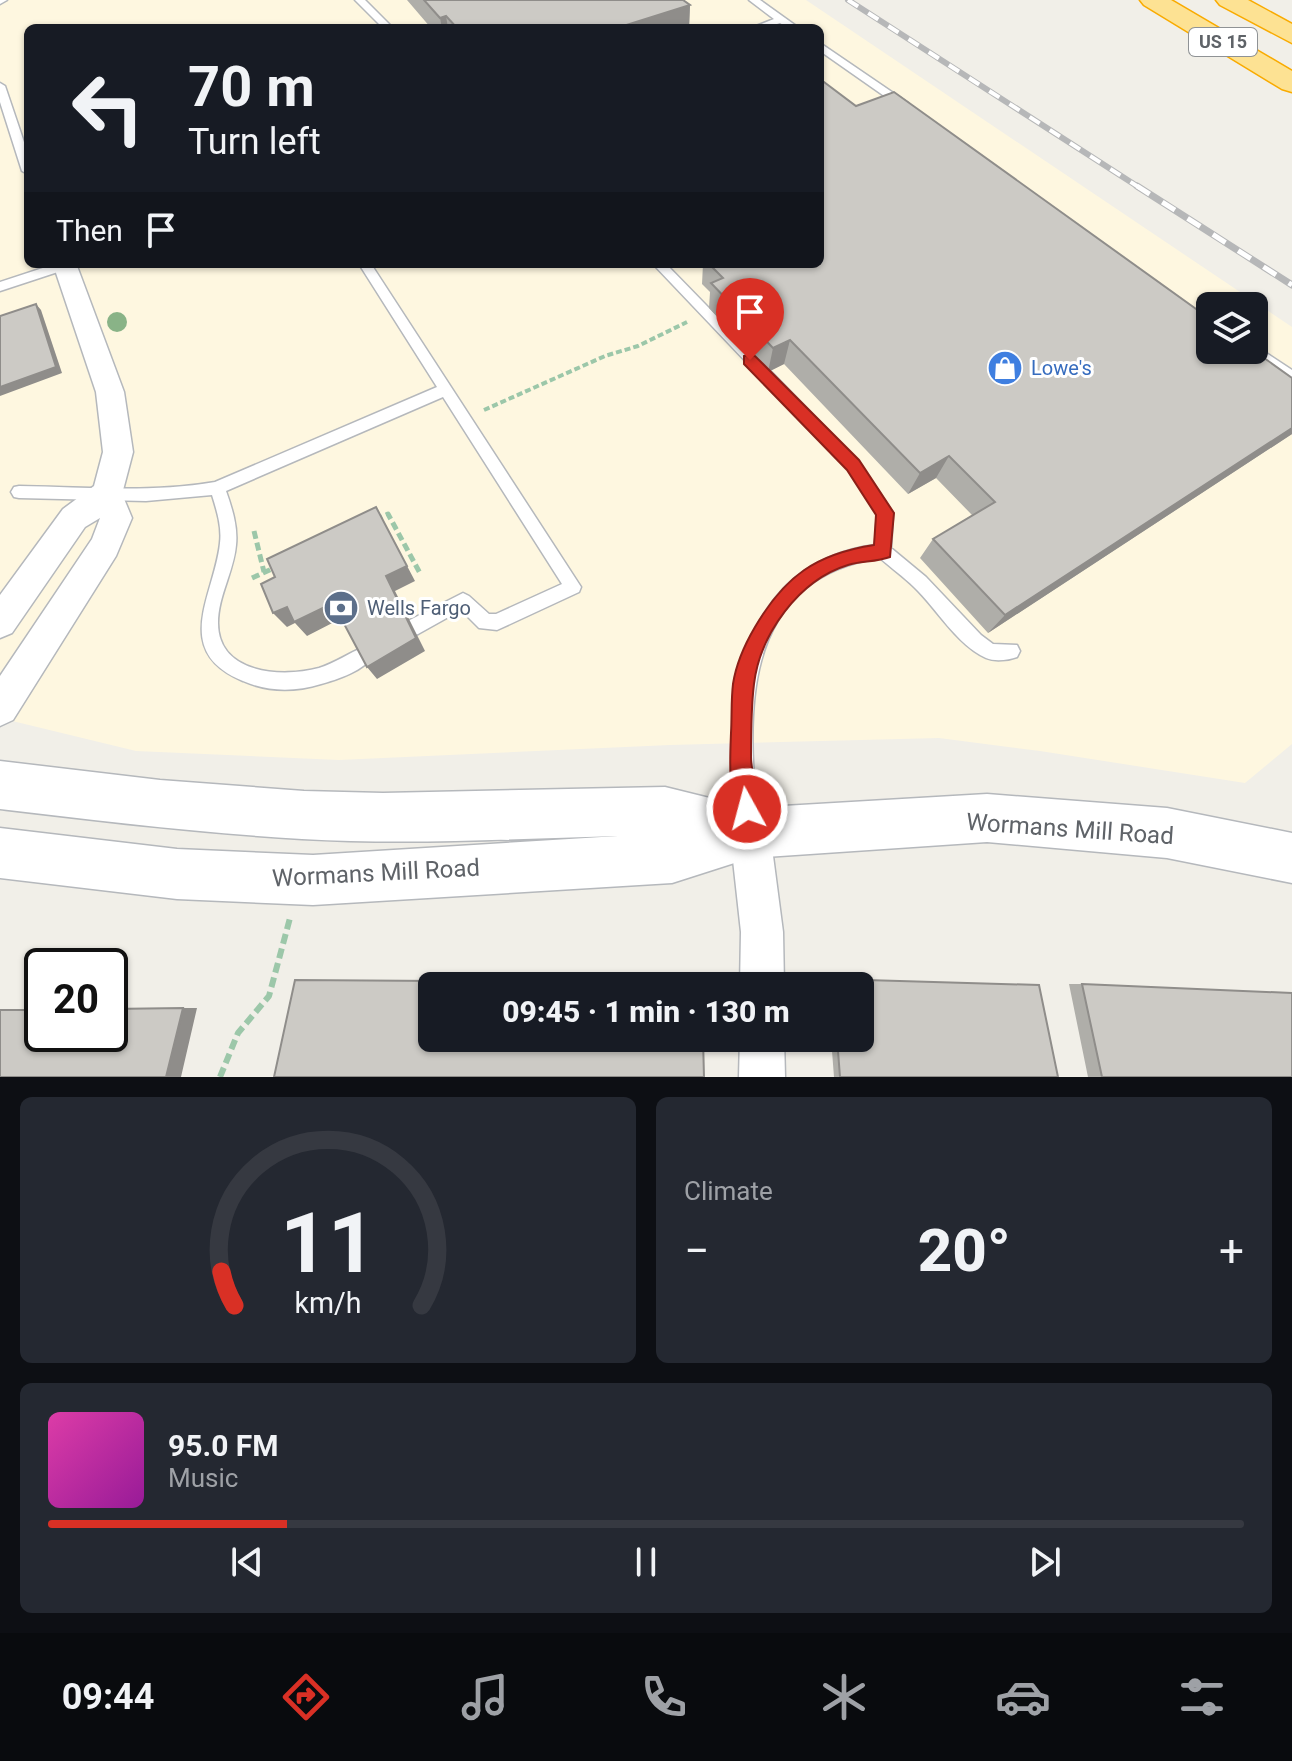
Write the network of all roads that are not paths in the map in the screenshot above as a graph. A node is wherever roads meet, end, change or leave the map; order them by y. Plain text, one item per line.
1 (360, 0) edge
2 (754, 0) edge
3 (1153, 0) edge
4 (1229, 0) edge
5 (782, 19) junction
6 (384, 24) edge
7 (768, 24) edge
8 (789, 24) edge
9 (1292, 35) edge
10 (824, 50) edge
11 (1292, 83) edge
12 (1, 93) edge
13 (913, 111) edge
14 (24, 159) edge
15 (56, 268) edge
16 (66, 268) edge
17 (368, 268) edge
18 (663, 268) edge
19 (0, 287) edge
20 (1268, 360) edge
21 (1292, 377) edge
22 (445, 390) junction
23 (217, 488) junction
24 (19, 492) dead end
25 (107, 494) junction
26 (883, 551) junction
27 (0, 622) edge
28 (412, 628) edge
29 (1011, 651) dead end
30 (364, 655) edge
31 (0, 708) edge
32 (0, 785) edge
33 (750, 833) junction
34 (0, 853) edge
35 (1292, 858) edge
36 (762, 972) edge
37 (762, 1052) edge
38 (762, 1077) edge

1 - 6 lane
2 - 5 lane
3 - 11 highway, US 15
4 - 9 highway, US 15
5 - 7 lane
5 - 8 lane
10 - 13 lane
12 - 14 lane
15 - 19 lane
16 - 25 street
17 - 22 lane
18 - 26 lane
20 - 21 lane
22 - 23 lane
22 - 28 lane
23 - 25 lane
23 - 30 lane
24 - 25 lane
25 - 27 street
25 - 31 street
26 - 29 lane
26 - 33 lane
32 - 33 street, Wormans Mill Road
33 - 34 street, Wormans Mill Road
33 - 35 street, Wormans Mill Road
33 - 36 street
37 - 38 street

